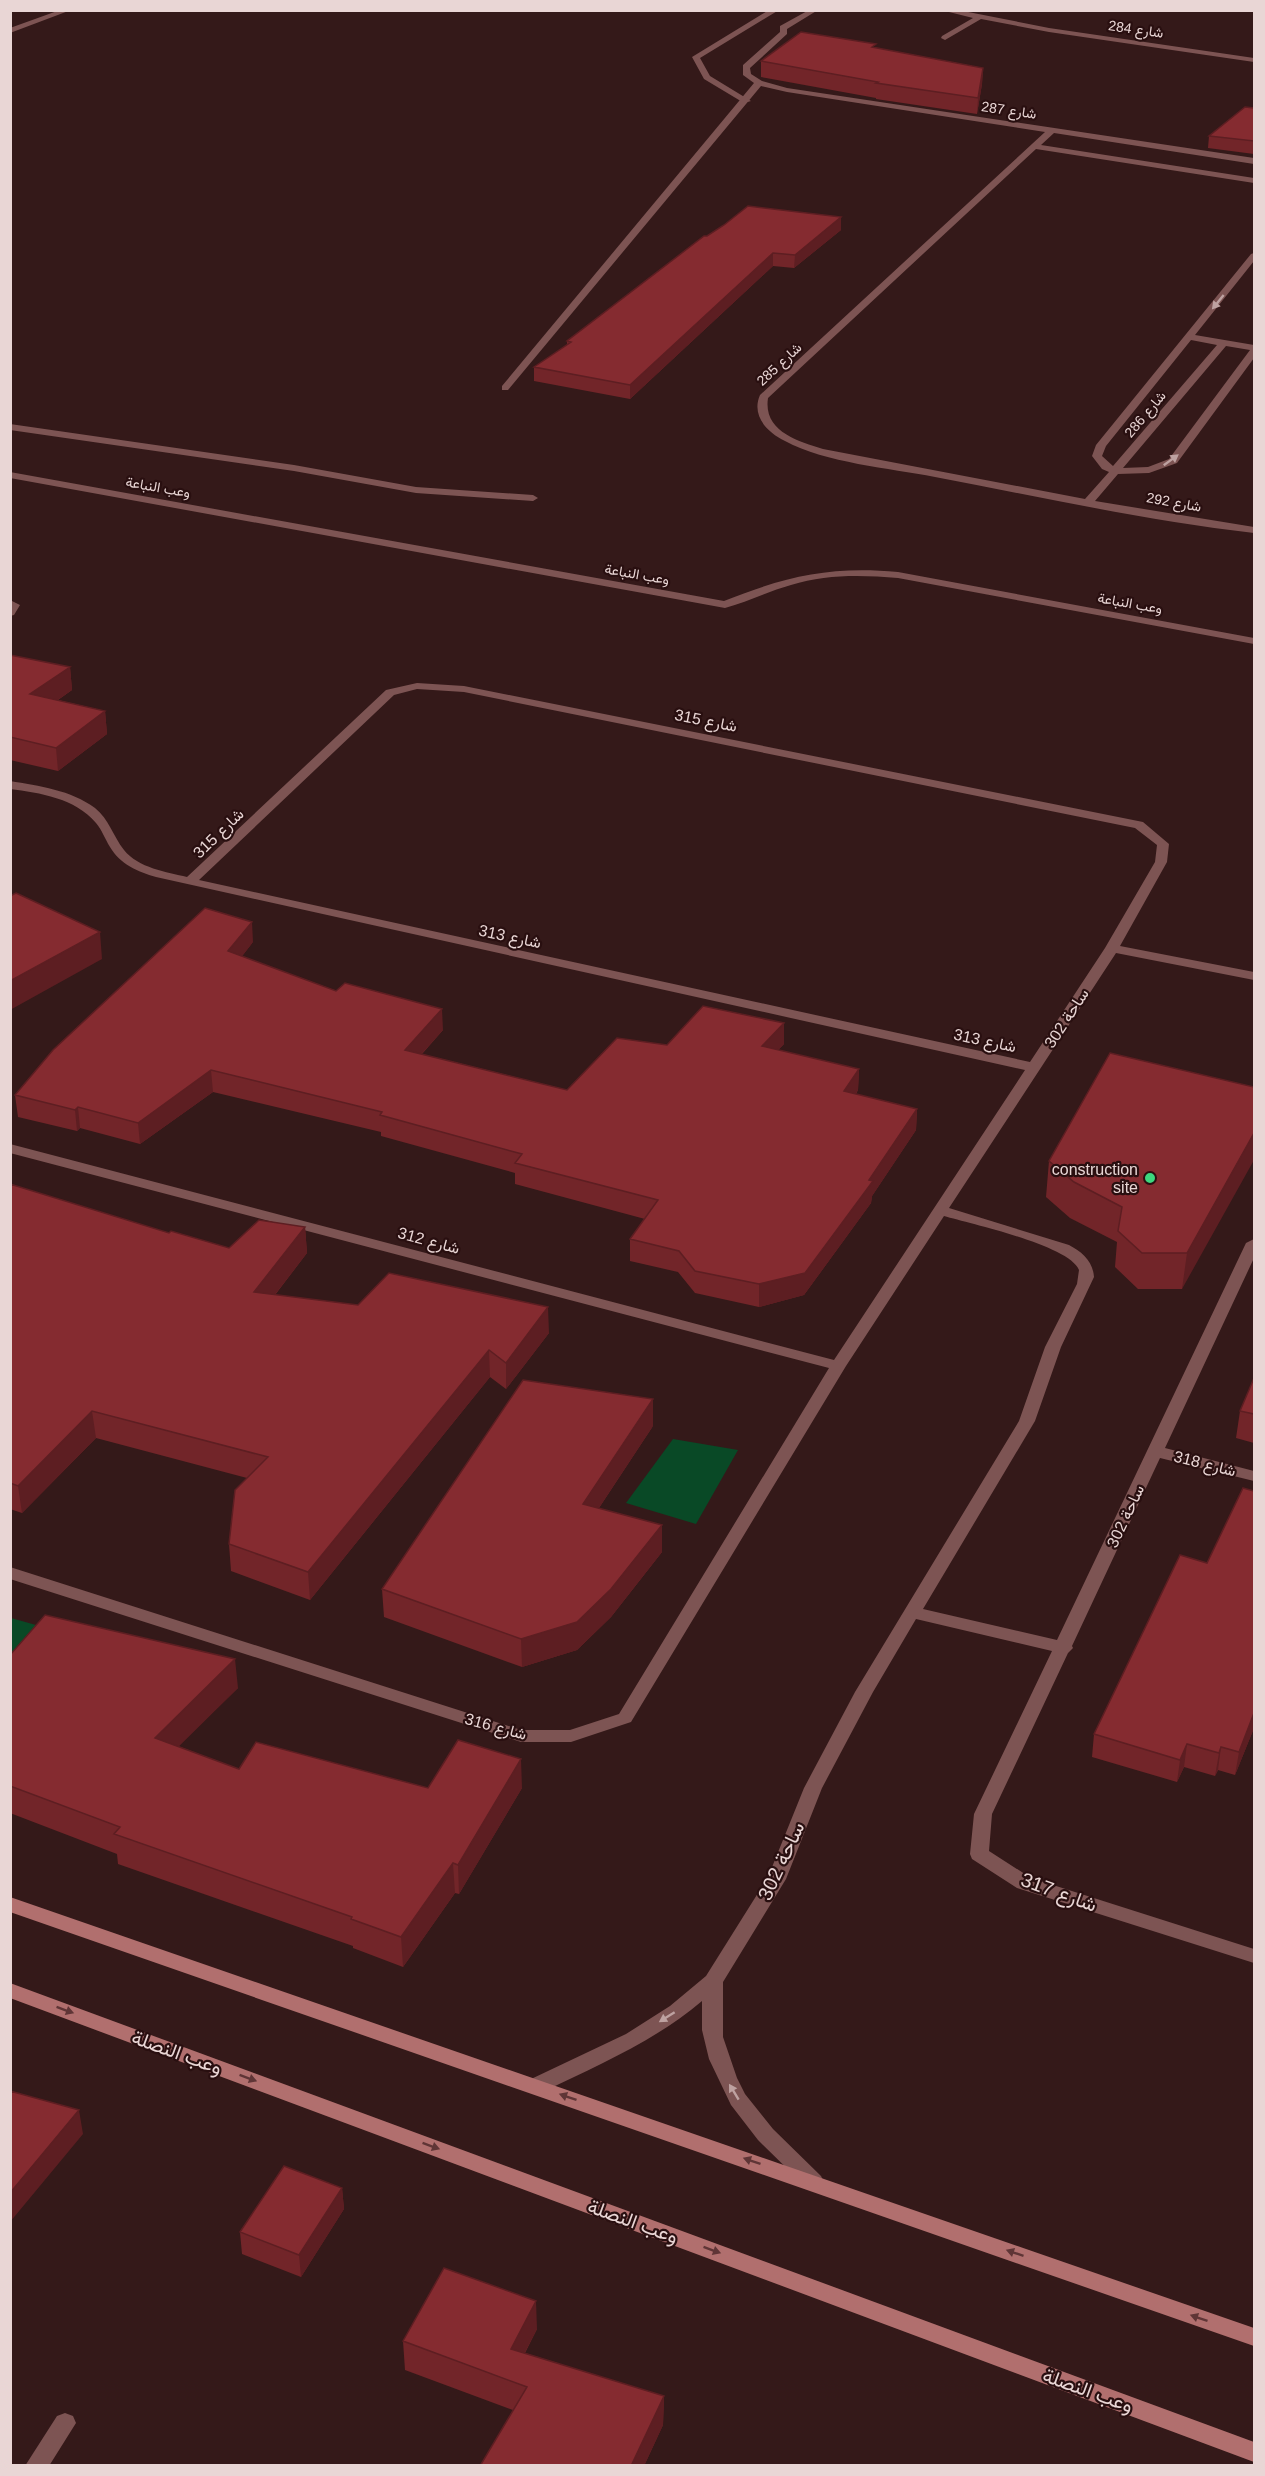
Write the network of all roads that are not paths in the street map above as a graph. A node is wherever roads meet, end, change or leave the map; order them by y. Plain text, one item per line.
1 (68, 10) edge
2 (776, 10) edge
3 (815, 10) edge
4 (944, 10) edge
5 (979, 17) junction
6 (10, 31) edge
7 (945, 38) dead end
8 (1254, 60) edge
9 (759, 83) junction
10 (747, 101) junction
11 (1052, 130) junction
12 (1034, 146) junction
13 (1254, 161) edge
14 (1254, 181) edge
15 (1254, 256) edge
16 (1189, 338) junction
17 (1223, 343) junction
18 (1254, 350) edge
19 (505, 388) dead end
20 (10, 427) edge
21 (1115, 471) junction
22 (10, 475) edge
23 (532, 498) dead end
24 (1088, 503) junction
25 (1254, 531) edge
26 (10, 603) edge
27 (10, 614) edge
28 (1254, 641) edge
29 (10, 785) edge
30 (190, 882) junction
31 (1112, 948) junction
32 (1254, 976) edge
33 (1033, 1067) junction
34 (10, 1148) edge
35 (940, 1210) junction
36 (1254, 1242) edge
37 (838, 1366) junction
38 (1155, 1451) junction
39 (1254, 1476) edge
40 (10, 1573) edge
41 (911, 1612) junction
42 (1064, 1648) junction
43 (10, 1904) edge
44 (1254, 1956) edge
45 (713, 1981) junction
46 (10, 1990) edge
47 (536, 2086) junction
48 (814, 2182) junction
49 (1254, 2337) edge
50 (65, 2423) dead end
51 (1254, 2452) edge
52 (36, 2466) edge

1 - 6 street
2 - 10 street
3 - 9 street
4 - 5 street, شارع 284
5 - 7 street
5 - 8 street, شارع 284
9 - 10 street
9 - 11 street, شارع 287
10 - 19 street
11 - 12 street, شارع 285
11 - 13 street, شارع 287
12 - 14 street
12 - 24 street, شارع 285
15 -> 16 street
16 - 17 street
16 - 21 street
17 - 18 street
17 - 21 street, شارع 286
21 -> 18 street
20 - 23 street
21 - 24 street, شارع 286
22 - 28 street, وعب النباعة
24 - 25 street, شارع 292
26 - 27 street
29 - 30 street, شارع 313
30 - 31 street, شارع 315
30 - 33 street, شارع 313
31 - 32 street
31 - 33 street, ساحة 302
33 - 35 street, ساحة 302
34 - 37 street, شارع 312
35 - 37 street, ساحة 302
35 - 41 street, ساحة 302
36 - 38 street, ساحة 302
37 - 40 street, شارع 316
38 - 39 street, شارع 318
38 - 42 street, ساحة 302
41 - 42 street
41 - 45 street, ساحة 302
42 - 44 street, شارع 317
43 - 47 street
45 -> 47 street, ساحة 302
48 -> 45 street
46 -> 51 street, وعب النصلة
48 -> 47 street
49 -> 48 street
50 - 52 street

